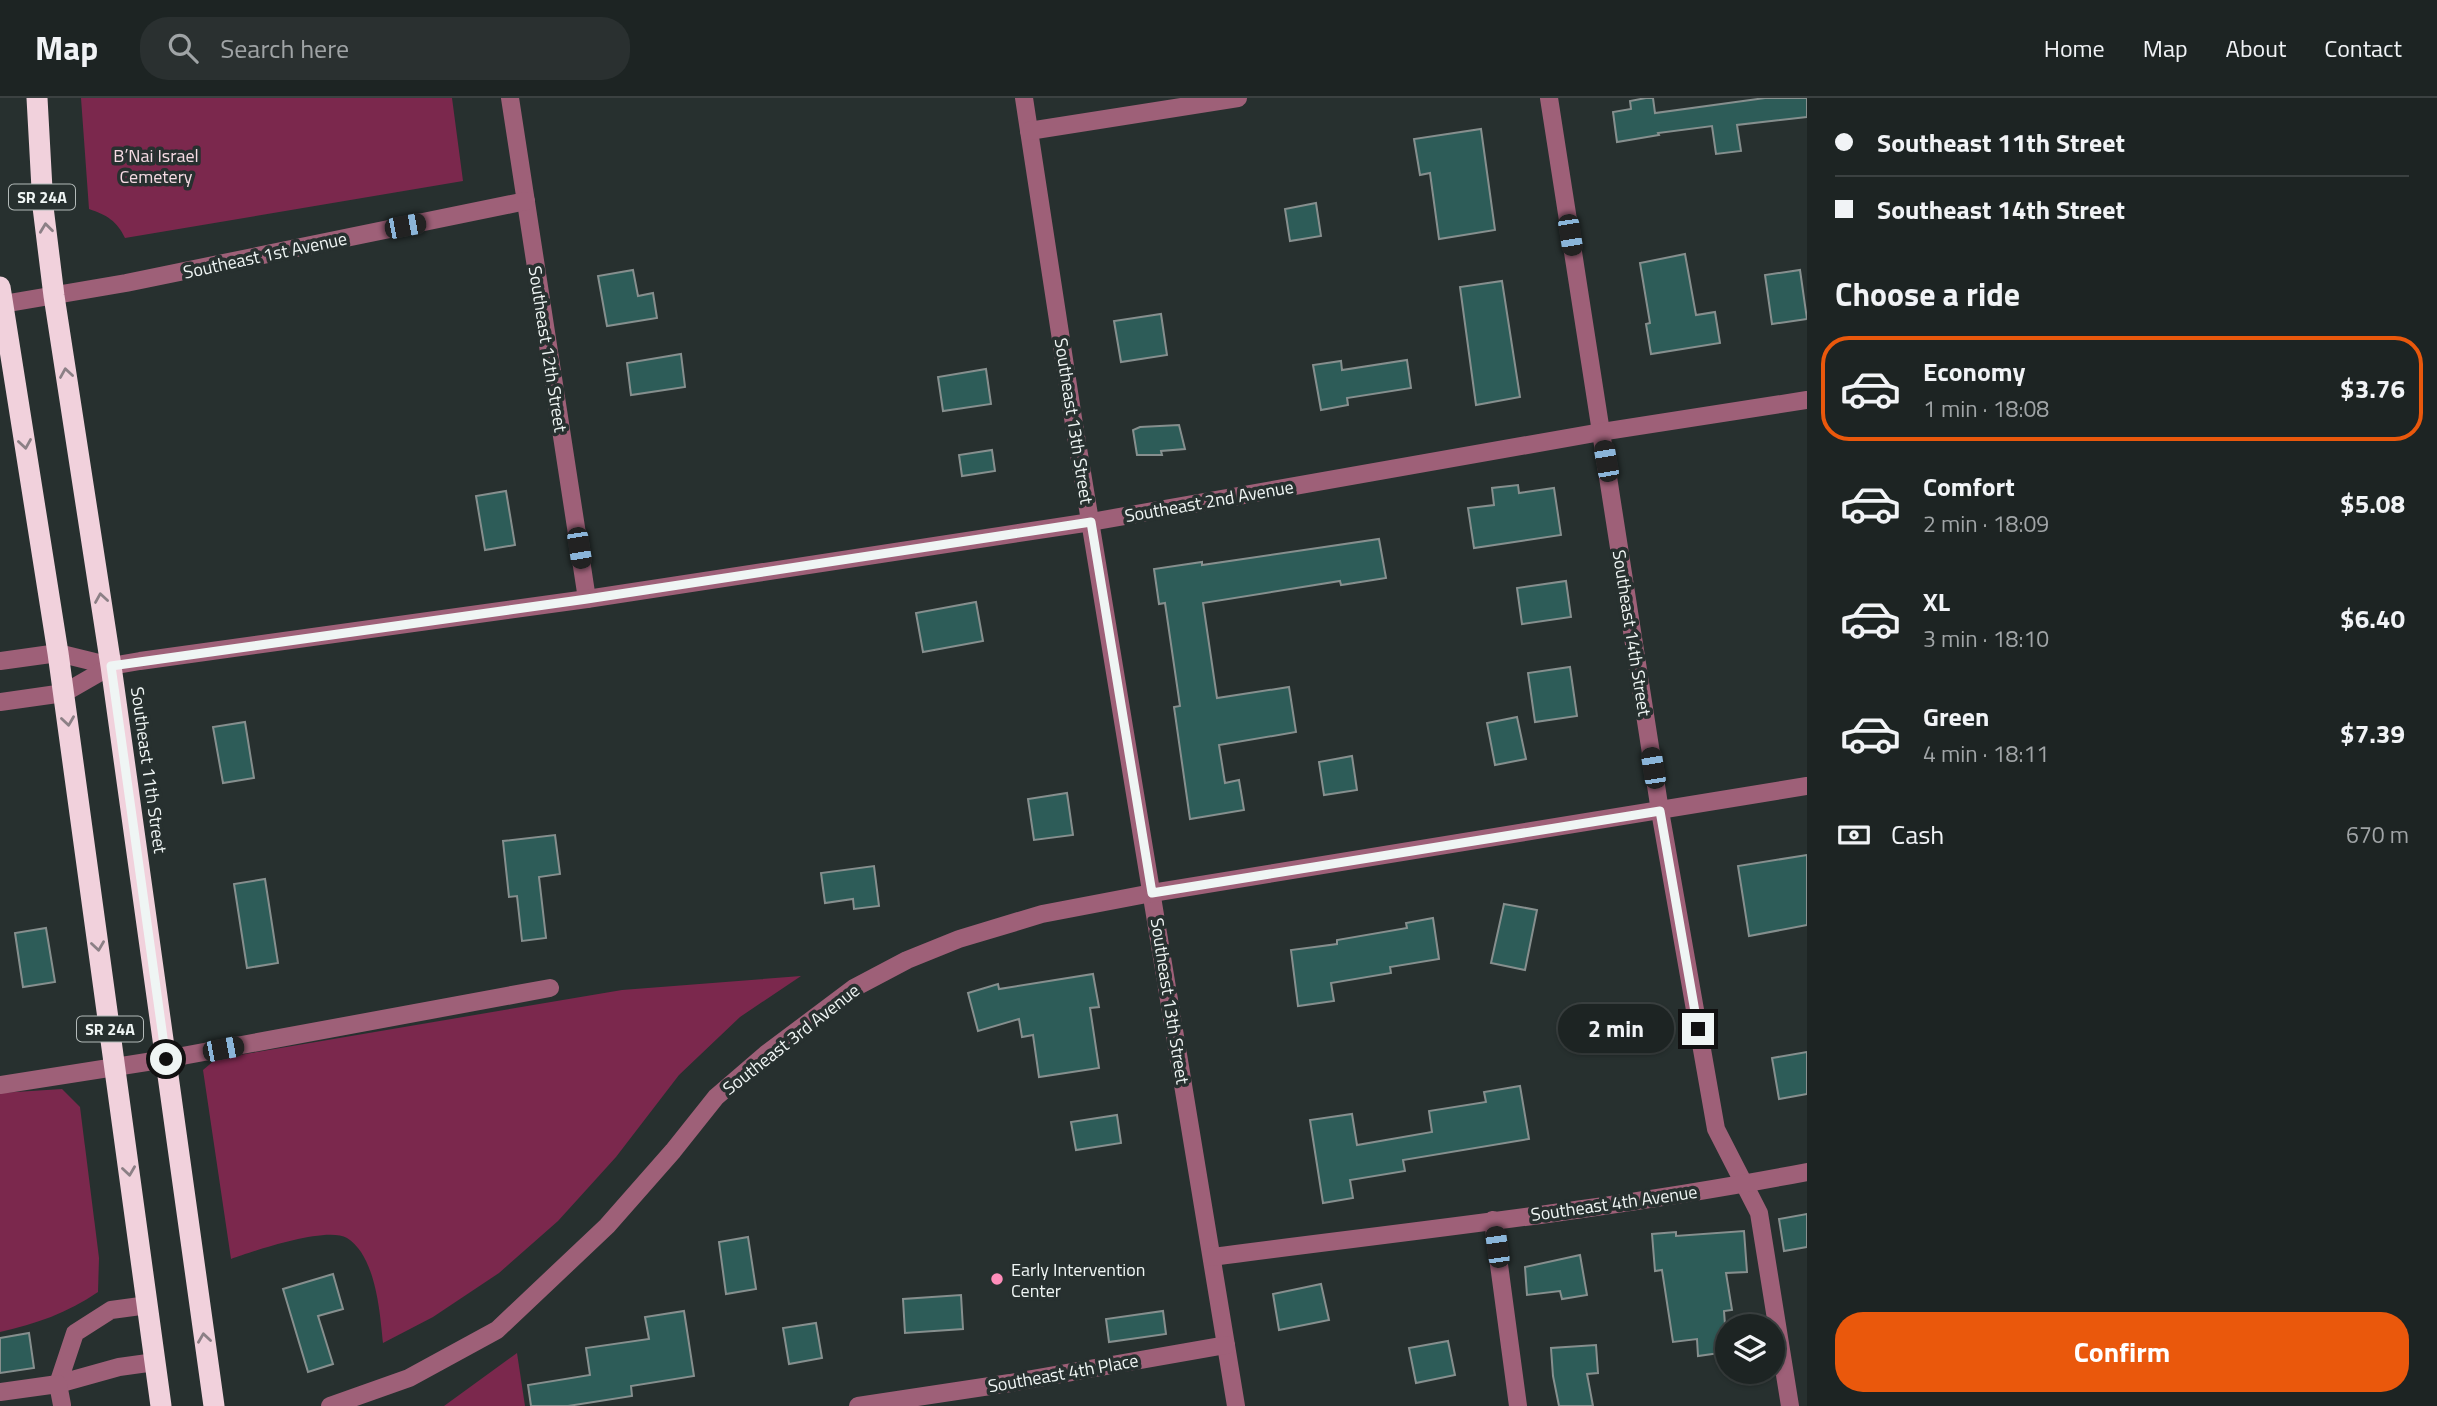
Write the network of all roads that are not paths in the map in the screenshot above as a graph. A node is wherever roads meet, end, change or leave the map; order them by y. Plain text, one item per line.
1 (37, 98) edge
2 (510, 98) edge
3 (1024, 98) edge
4 (1238, 98) edge
5 (1549, 98) edge
6 (1029, 131) junction
7 (526, 201) junction
8 (1, 296) edge
9 (54, 296) junction
10 (1807, 400) edge
11 (1601, 432) junction
12 (1091, 522) junction
13 (587, 599) junction
14 (58, 653) junction
15 (0, 661) edge
16 (111, 666) junction
17 (64, 693) junction
18 (0, 702) edge
19 (1807, 786) edge
20 (1660, 811) junction
21 (1152, 893) junction
22 (550, 988) dead end
23 (166, 1059) junction
24 (115, 1068) junction
25 (0, 1085) edge
26 (1807, 1172) edge
27 (1746, 1184) junction
28 (1493, 1220) junction
29 (1212, 1257) junction
30 (148, 1305) junction
31 (1226, 1345) junction
32 (155, 1362) junction
33 (58, 1384) junction
34 (0, 1392) edge
35 (889, 1404) edge
36 (60, 1406) edge
37 (161, 1406) edge
38 (214, 1406) edge
39 (331, 1406) edge
40 (858, 1406) edge
41 (1236, 1406) edge
42 (1518, 1406) edge
43 (1790, 1406) edge

9 -> 1 highway, Southeast 11th Street / SR 24A
2 - 7 street, Southeast 12th Street
3 - 6 street, Southeast 13th Street
4 - 6 street
5 - 11 street, Southeast 14th Street
6 - 12 street, Southeast 13th Street
7 - 9 street, Southeast 1st Avenue
7 - 13 street, Southeast 12th Street
8 - 9 street, Southeast 1st Avenue
8 -> 14 highway, SR 24A
16 -> 9 highway, Southeast 11th Street / SR 24A
10 - 11 street, Southeast 2nd Avenue
11 - 12 street, Southeast 2nd Avenue
11 - 20 street, Southeast 14th Street
12 - 13 street, Southeast 2nd Avenue
12 - 21 street, Southeast 13th Street
13 - 16 street, Southeast 2nd Avenue
14 - 15 street, Southeast 2nd Avenue
14 - 16 street, Southeast 2nd Avenue
14 - 17 highway, SR 24A
16 - 17 street, Southeast 2nd Avenue
16 - 23 highway, Southeast 11th Street / SR 24A
17 - 18 street, Southeast 2nd Avenue
17 -> 24 highway, SR 24A
19 - 20 street, Southeast 3rd Avenue
20 - 21 street, Southeast 3rd Avenue
20 - 27 street, Southeast 14th Street
21 - 29 street, Southeast 13th Street
21 - 39 street, Southeast 3rd Avenue
22 - 23 street
23 - 24 street
38 -> 23 highway, Southeast 11th Street / SR 24A
24 - 25 street
24 -> 30 highway, SR 24A
26 - 27 street, Southeast 4th Avenue
27 - 28 street, Southeast 4th Avenue
27 - 43 street, Southeast 14th Street
28 - 29 street, Southeast 4th Avenue
28 - 42 street
29 - 31 street, Southeast 13th Street
30 - 32 highway, SR 24A
30 - 33 street
31 - 35 street, Southeast 4th Place
31 - 41 street, Southeast 13th Street
32 - 33 street
32 - 37 highway, SR 24A
33 - 34 street
33 - 36 street
35 - 40 street, Southeast 4th Place

